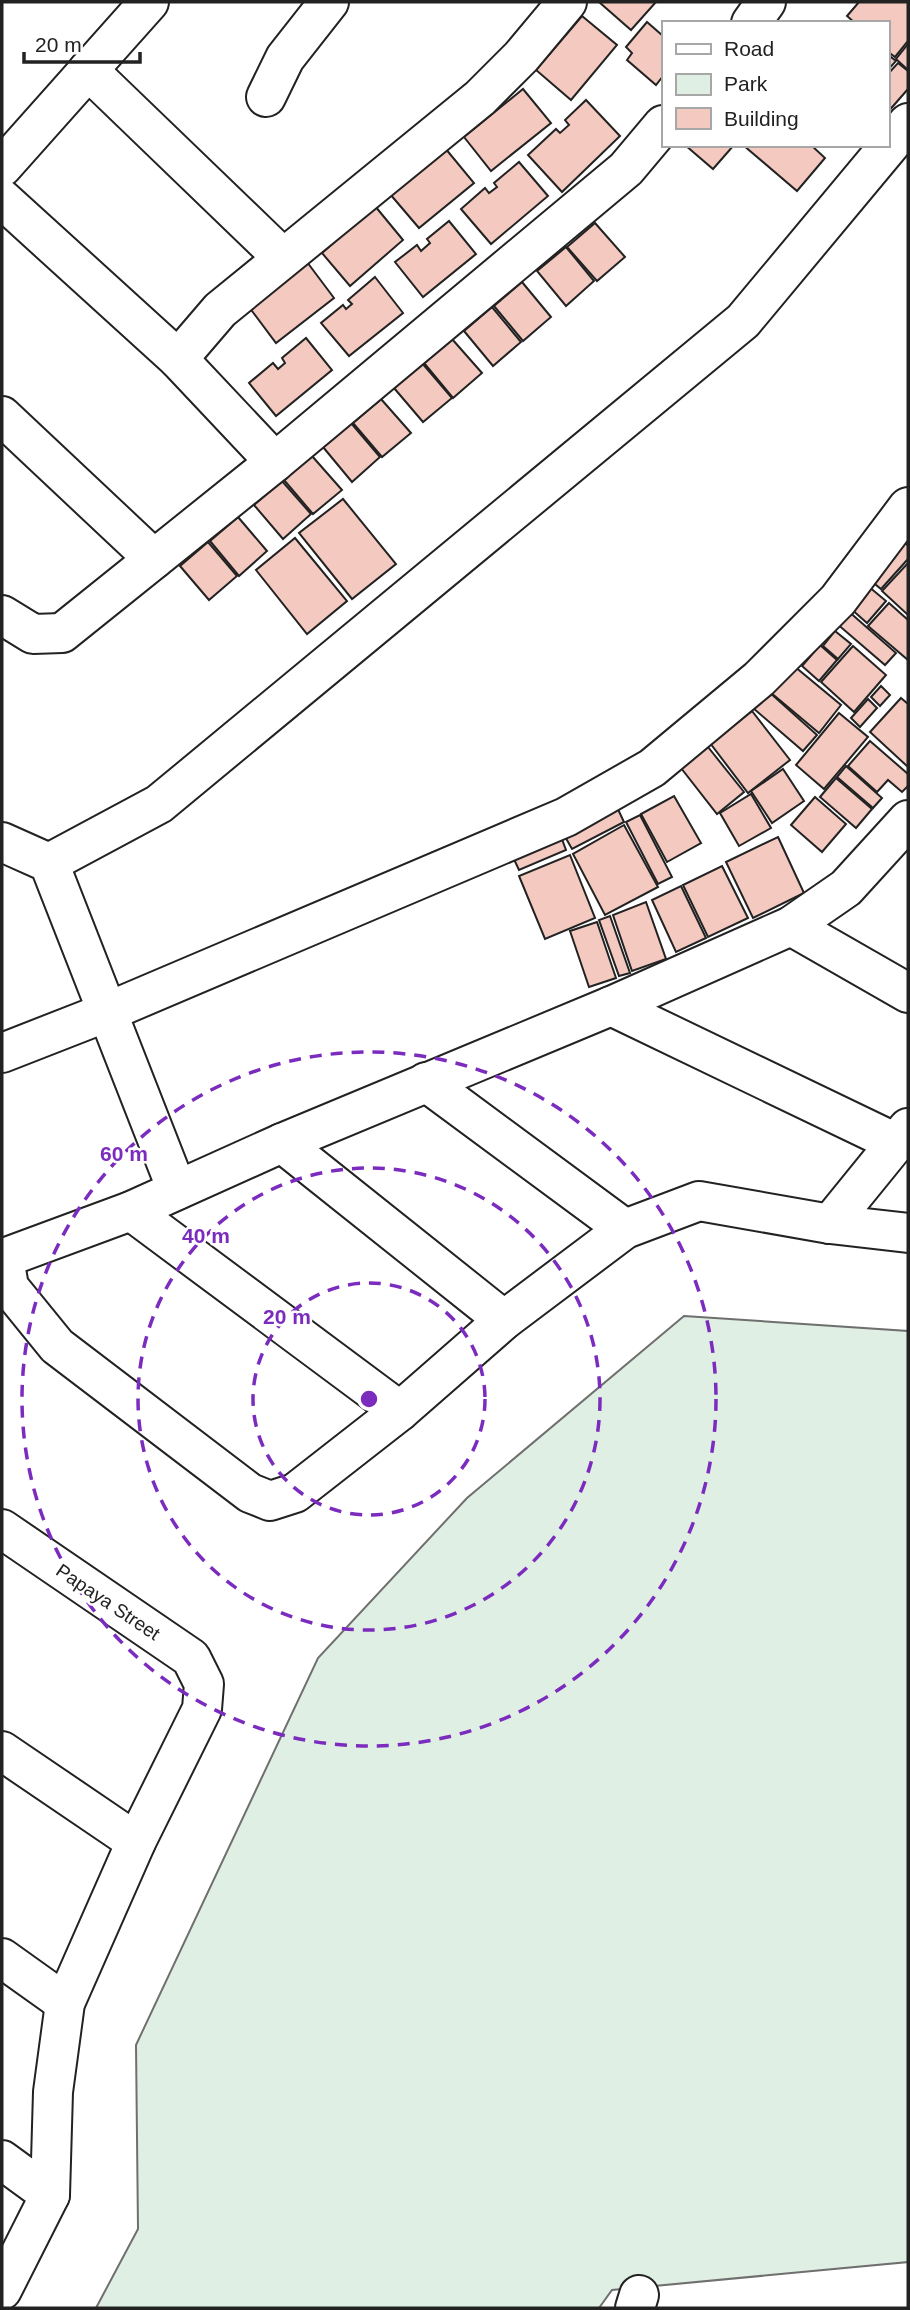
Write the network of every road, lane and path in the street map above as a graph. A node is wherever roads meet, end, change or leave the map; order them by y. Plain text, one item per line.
1 (149, 2) edge
2 (329, 2) edge
3 (567, 2) edge
4 (766, 2) edge
5 (752, 21) edge
6 (88, 70) junction
7 (266, 97) dead end
8 (908, 124) edge
9 (662, 126) edge
10 (889, 147) edge
11 (889, 147) edge
12 (2, 167) edge
13 (2, 199) edge
14 (282, 257) junction
15 (177, 359) junction
16 (2, 416) edge
17 (275, 462) junction
18 (908, 507) edge
19 (154, 559) junction
20 (2, 615) edge
21 (908, 820) edge
22 (2, 842) edge
23 (49, 863) junction
24 (790, 926) junction
25 (908, 993) edge
26 (611, 1006) junction
27 (107, 1012) junction
28 (2, 1053) edge
29 (426, 1082) junction
30 (902, 1136) edge
31 (282, 1143) junction
32 (177, 1190) junction
33 (131, 1211) junction
34 (830, 1224) junction
35 (625, 1229) junction
36 (908, 1233) edge
37 (504, 1320) junction
38 (400, 1410) junction
39 (2, 1529) edge
40 (2, 1751) edge
41 (136, 1842) junction
42 (2, 1958) edge
43 (65, 2003) junction
44 (2, 2160) edge
45 (50, 2195) junction
46 (2, 2290) edge

1 - 6 street
2 - 7 street
3 - 14 street
4 - 5 street
6 - 12 street
6 - 14 street
8 - 11 street
9 - 17 street
10 - 23 street
13 - 15 street
14 - 15 street
15 - 17 street
16 - 19 street
17 - 19 street
18 - 27 street
19 - 20 street
21 - 24 street
22 - 23 street
23 - 27 street
24 - 25 street
24 - 26 street
26 - 29 street
26 - 30 street
27 - 28 street
27 - 32 street
29 - 31 street
29 - 35 street
30 - 34 street
31 - 32 street
31 - 37 street
32 - 33 street
33 - 38 street
33 - 38 street
34 - 35 street
34 - 36 street
35 - 37 street
37 - 38 street
39 - 41 street, Papaya Street
40 - 41 street
41 - 43 street
42 - 43 street
43 - 45 street
44 - 45 street
45 - 46 street

